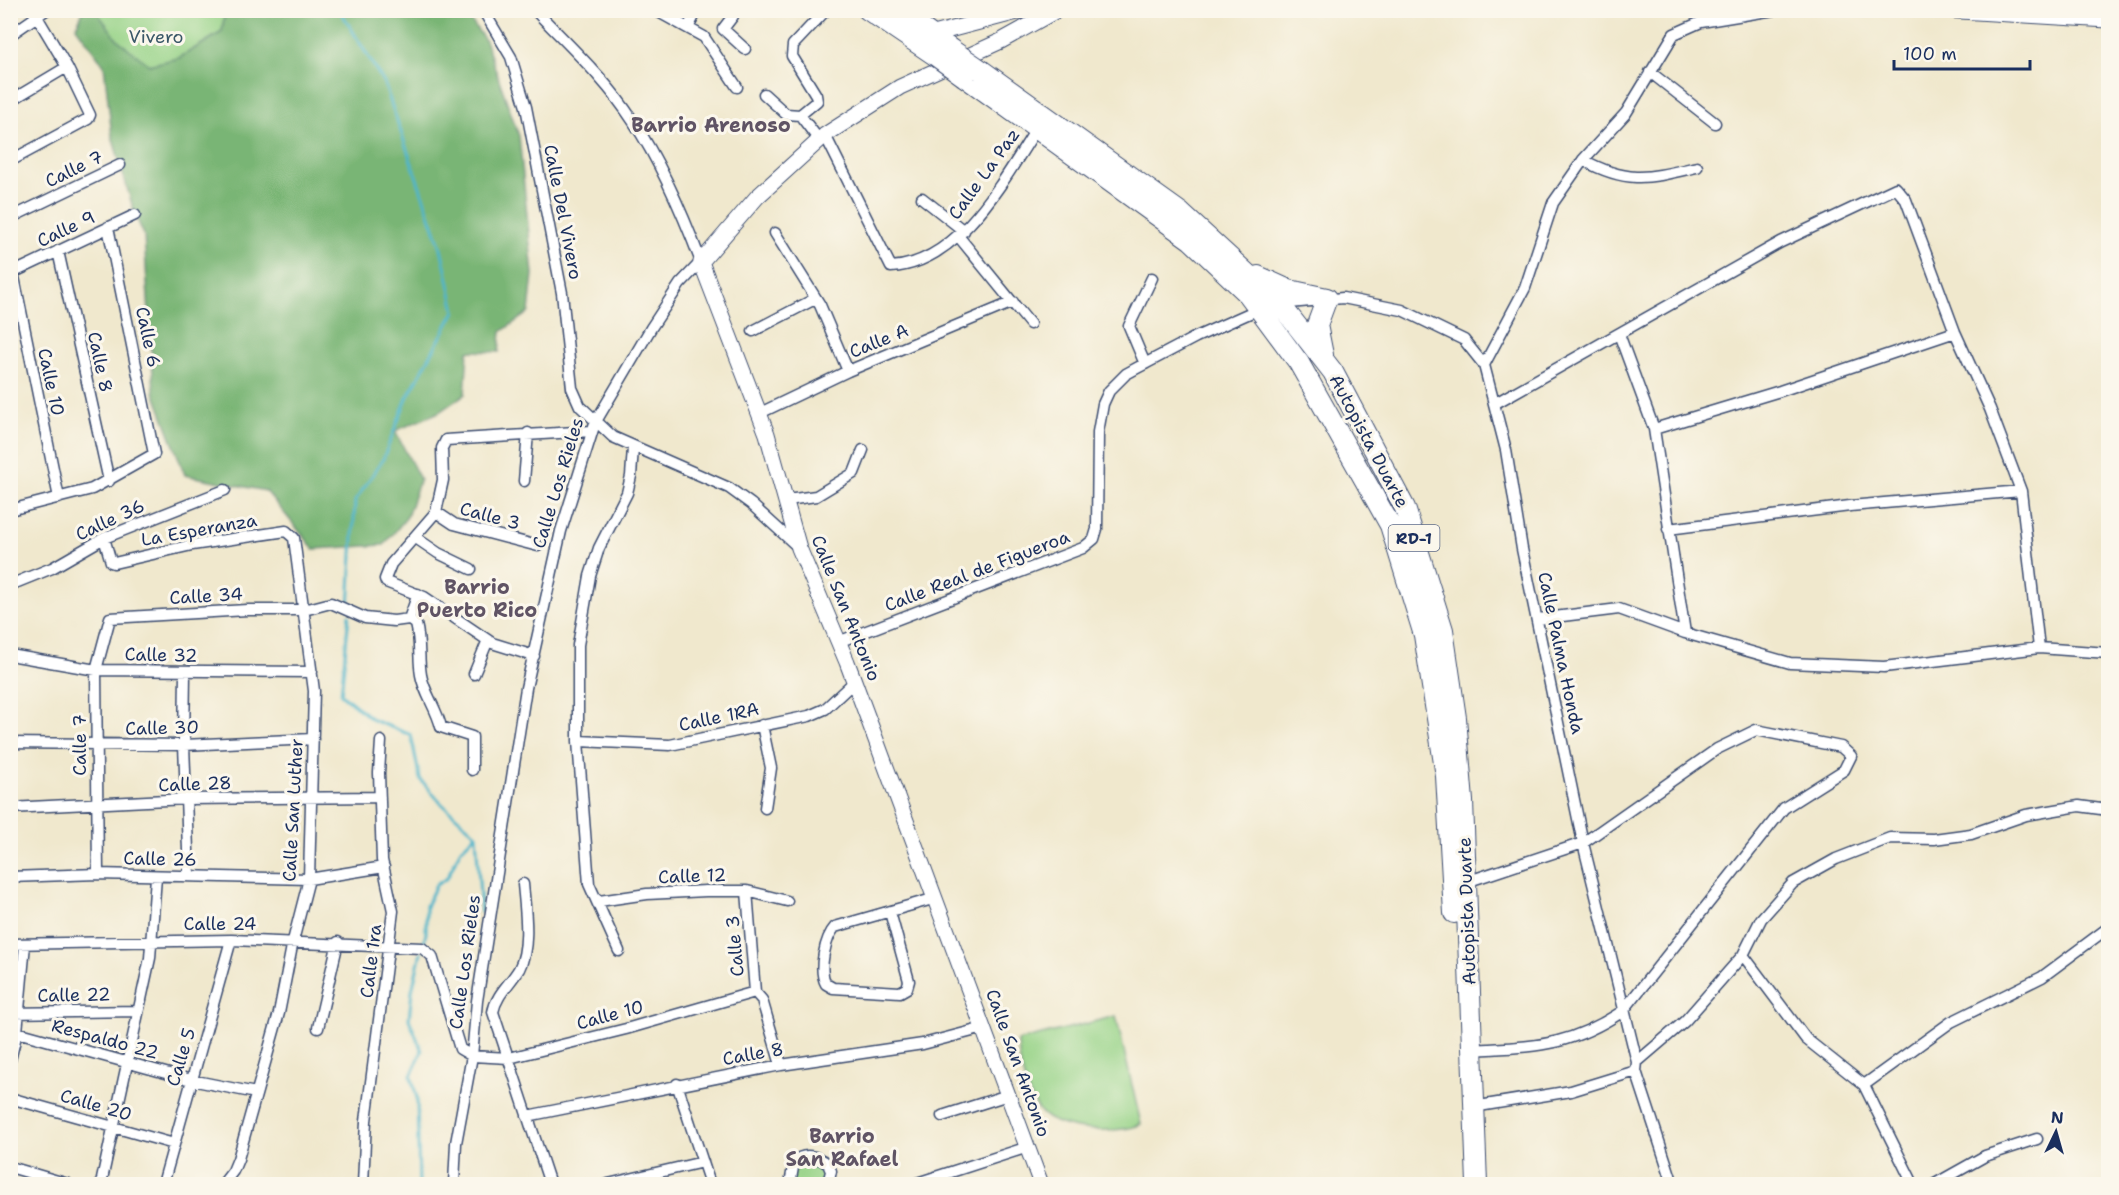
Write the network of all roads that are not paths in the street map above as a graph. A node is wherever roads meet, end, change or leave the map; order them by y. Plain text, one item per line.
1 (483, 10) edge
2 (535, 10) edge
3 (655, 10) edge
4 (697, 10) edge
5 (733, 10) edge
6 (826, 10) edge
7 (868, 10) edge
8 (897, 10) edge
9 (1025, 10) edge
10 (1057, 10) edge
11 (1774, 10) edge
12 (1944, 10) edge
13 (39, 13) edge
14 (2109, 20) edge
15 (688, 28) junction
16 (10, 35) edge
17 (930, 35) junction
18 (745, 49) dead end
19 (939, 58) junction
20 (67, 67) junction
21 (1650, 72) junction
22 (973, 74) junction
23 (737, 87) dead end
24 (764, 94) dead end
25 (10, 101) edge
26 (800, 115) junction
27 (1715, 123) dead end
28 (1037, 128) junction
29 (822, 137) junction
30 (1583, 160) junction
31 (10, 161) edge
32 (120, 165) dead end
33 (1697, 167) dead end
34 (922, 198) dead end
35 (135, 215) dead end
36 (10, 218) edge
37 (108, 227) junction
38 (775, 233) dead end
39 (962, 234) junction
40 (58, 251) junction
41 (700, 262) junction
42 (1243, 268) junction
43 (12, 273) edge
44 (1152, 278) dead end
45 (1327, 298) junction
46 (816, 301) junction
47 (1013, 302) junction
48 (1280, 304) junction
49 (1257, 308) junction
50 (1030, 324) dead end
51 (753, 332) dead end
52 (1955, 332) junction
53 (1619, 334) junction
54 (1324, 358) junction
55 (1145, 364) junction
56 (1484, 365) junction
57 (848, 371) junction
58 (1494, 404) junction
59 (758, 414) junction
60 (593, 427) junction
61 (1654, 429) junction
62 (528, 433) junction
63 (633, 448) junction
64 (863, 450) dead end
65 (109, 481) junction
66 (524, 481) dead end
67 (225, 490) dead end
68 (2021, 491) junction
69 (59, 498) junction
70 (787, 500) junction
71 (10, 510) edge
72 (436, 512) junction
73 (1668, 529) junction
74 (291, 533) joint
75 (104, 538) junction
76 (416, 538) junction
77 (538, 546) dead end
78 (799, 548) junction
79 (471, 569) dead end
80 (10, 585) edge
81 (418, 594) junction
82 (304, 610) junction
83 (110, 618) joint
84 (409, 619) junction
85 (1538, 619) junction
86 (1685, 633) junction
87 (488, 640) junction
88 (838, 642) junction
89 (2039, 648) junction
90 (2109, 653) edge
91 (10, 655) edge
92 (534, 656) junction
93 (96, 670) junction
94 (185, 672) junction
95 (312, 672) junction
96 (474, 674) dead end
97 (855, 681) junction
98 (762, 725) junction
99 (313, 739) junction
100 (381, 741) dead end
101 (578, 741) junction
102 (10, 743) edge
103 (98, 744) junction
104 (184, 744) junction
105 (472, 770) dead end
106 (380, 797) junction
107 (311, 798) junction
108 (186, 799) junction
109 (96, 805) junction
110 (10, 808) edge
111 (765, 808) dead end
112 (2109, 810) edge
113 (1583, 843) junction
114 (384, 867) junction
115 (98, 874) junction
116 (189, 876) junction
117 (10, 877) edge
118 (156, 877) junction
119 (309, 879) junction
120 (1466, 882) junction
121 (523, 884) dead end
122 (747, 891) junction
123 (936, 898) junction
124 (599, 901) junction
125 (787, 901) dead end
126 (890, 912) junction
127 (2109, 928) edge
128 (231, 940) junction
129 (150, 941) junction
130 (293, 941) junction
131 (338, 942) junction
132 (10, 944) edge
133 (26, 944) junction
134 (391, 945) junction
135 (619, 951) dead end
136 (1743, 955) junction
137 (755, 992) junction
138 (138, 1011) junction
139 (1623, 1011) junction
140 (15, 1013) edge
141 (318, 1028) dead end
142 (984, 1028) junction
143 (17, 1032) junction
144 (1471, 1050) junction
145 (472, 1056) junction
146 (509, 1058) junction
147 (10, 1060) edge
148 (129, 1062) junction
149 (781, 1065) junction
150 (1636, 1066) junction
151 (191, 1080) junction
152 (677, 1084) junction
153 (1864, 1085) junction
154 (256, 1093) junction
155 (1008, 1095) junction
156 (10, 1098) edge
157 (1473, 1107) junction
158 (527, 1116) junction
159 (942, 1116) dead end
160 (115, 1128) junction
161 (2037, 1139) dead end
162 (174, 1144) junction
163 (1029, 1147) junction
164 (703, 1162) junction
165 (10, 1167) edge
166 (223, 1184) edge
167 (68, 1185) edge
168 (101, 1185) edge
169 (163, 1185) edge
170 (363, 1185) edge
171 (454, 1185) edge
172 (550, 1185) edge
173 (608, 1185) edge
174 (710, 1185) edge
175 (790, 1185) edge
176 (828, 1185) edge
177 (914, 1185) edge
178 (1041, 1185) edge
179 (1464, 1185) edge
180 (1477, 1185) edge
181 (1673, 1185) edge
182 (1913, 1185) edge
183 (1935, 1185) edge

1 - 60 street, Calle Del Vivero
2 - 41 street, Calle San Antonio
3 - 15 street
4 - 15 street
5 - 18 street
6 - 26 street
7 - 19 highway, RD-1
8 - 17 highway, RD-1
9 - 17 street
10 - 19 street, Calle Los Rieles
11 - 21 street
12 - 14 street
13 - 16 street
13 - 20 street
15 - 23 street
17 - 19 highway, RD-1
19 - 22 highway, RD-1, bridge
19 - 29 street, Calle Los Rieles
20 - 25 street
20 - 31 street
21 - 27 street
21 - 30 street
22 - 28 highway, Autopista Duarte / RD-1
22 - 42 highway, Autopista Duarte / RD-1
24 - 26 street
26 - 29 street
28 - 39 street, Calle La Paz
28 - 49 highway, Autopista Duarte / RD-1
29 - 39 street, Calle La Paz
29 - 41 street, Calle Los Rieles
30 - 33 street
30 - 56 street
32 - 36 street, Calle 7
34 - 39 street
35 - 37 street, Calle 9
37 - 40 street, Calle 9
37 - 65 street, Calle 6
38 - 46 street
39 - 47 street
40 - 43 street, Calle 9
40 - 65 street, Calle 8
41 - 59 street, Calle San Antonio
41 - 60 street, Calle Los Rieles
42 - 45 highway
42 - 48 highway, Autopista Duarte / RD-1
43 - 69 street, Calle 10
44 - 55 street
45 - 48 street, Calle Palma Honda
45 - 54 highway
45 - 56 street, Calle Palma Honda
46 - 51 street
46 - 57 street
47 - 50 street
47 - 57 street, Calle A
48 - 49 street, Calle Palma Honda
48 - 54 highway, Autopista Duarte / RD-1
49 - 55 street, Calle Real de Figueroa
49 - 179 highway, Autopista Duarte / RD-1
52 - 53 street
52 - 61 street
52 - 68 street
53 - 58 street
53 - 61 street
54 - 120 highway, Autopista Duarte / RD-1
55 - 88 street, Calle Real de Figueroa
56 - 58 street, Calle Palma Honda
57 - 59 street, Calle A
58 - 85 street, Calle Palma Honda
59 - 70 street, Calle San Antonio
60 - 62 street
60 - 63 street, Calle Del Vivero
60 - 92 street, Calle Los Rieles
61 - 73 street
62 - 66 street
62 - 72 street
63 - 78 street, Calle Del Vivero
63 - 101 street
64 - 70 street
65 - 69 street
67 - 75 street, Calle 36
68 - 73 street
68 - 89 street
69 - 71 street
70 - 78 street, Calle San Antonio
72 - 76 street
72 - 77 street, Calle 3
73 - 86 street
74 - 75 street, La Esperanza
74 - 82 street, Calle San Luther
75 - 80 street, Calle 36
76 - 79 street
76 - 81 street
78 - 88 street, Calle San Antonio
81 - 84 street
81 - 87 street
82 - 83 street, Calle 34
82 - 84 street, Calle 34
82 - 95 street, Calle San Luther
83 - 93 street, Calle 7
84 - 105 street
85 - 86 street
85 - 113 street, Calle Palma Honda
86 - 89 street
87 - 92 street
87 - 96 street
88 - 97 street, Calle San Antonio
89 - 90 street
91 - 93 street, Calle 32
92 - 145 street, Calle Los Rieles
93 - 94 street, Calle 32
93 - 103 street, Calle 7
94 - 95 street, Calle 32
94 - 104 street
95 - 99 street, Calle San Luther
97 - 98 street, Calle 1RA
97 - 123 street, Calle San Antonio
98 - 101 street, Calle 1RA
98 - 111 street
99 - 104 street, Calle 30
99 - 107 street, Calle San Luther
100 - 106 street, Calle 1ra
101 - 124 street
102 - 103 street, Calle 30
103 - 104 street, Calle 30
103 - 109 street, Calle 7
104 - 108 street
106 - 107 street, Calle 28
106 - 114 street, Calle 1ra
107 - 108 street, Calle 28
107 - 119 street, Calle San Luther
108 - 109 street, Calle 28
108 - 116 street
109 - 110 street, Calle 28
109 - 115 street, Calle 7
112 - 136 street
113 - 120 street
113 - 139 street, Calle Palma Honda
113 - 139 street
114 - 119 street, Calle 26
114 - 134 street, Calle 1ra
115 - 117 street, Calle 26
115 - 118 street, Calle 26
116 - 118 street, Calle 26
116 - 119 street, Calle 26
118 - 129 street
119 - 130 street, Calle San Luther
120 - 144 highway, Autopista Duarte / RD-1
121 - 146 street
122 - 124 street, Calle 12
122 - 125 street, Calle 12
122 - 137 street, Calle 3
123 - 126 street
123 - 142 street, Calle San Antonio
124 - 135 street
126 - 126 street
127 - 153 street
128 - 129 street, Calle 24
128 - 130 street, Calle 24
128 - 151 street, Calle 5
129 - 133 street, Calle 24
129 - 138 street
130 - 131 street, Calle 24
130 - 154 street, Calle San Luther
131 - 134 street, Calle 24
131 - 141 street
132 - 133 street, Calle 24
133 - 140 street
134 - 145 street, Calle 24
134 - 170 street, Calle 1ra
136 - 150 street
136 - 153 street
137 - 146 street, Calle 10
137 - 149 street, Calle 3
138 - 140 street, Calle 22
138 - 148 street
139 - 144 street
139 - 150 street, Calle Palma Honda
140 - 143 street
142 - 149 street, Calle 8
142 - 155 street, Calle San Antonio
143 - 147 street
143 - 148 street, Respaldo 22
144 - 157 highway, Autopista Duarte / RD-1
145 - 146 street, Calle 10
145 - 171 street, Calle Los Rieles
146 - 158 street
148 - 151 street, Respaldo 22
148 - 160 street
149 - 152 street, Calle 8
150 - 157 street
150 - 181 street, Calle Palma Honda
151 - 154 street, Respaldo 22
151 - 162 street, Calle 5
152 - 158 street, Calle 8
152 - 164 street
153 - 182 street
154 - 166 street, Calle San Luther
155 - 159 street
155 - 163 street, Calle San Antonio
156 - 160 street, Calle 20
157 - 180 highway, Autopista Duarte / RD-1
158 - 172 street
160 - 162 street, Calle 20
160 - 168 street
161 - 183 street
162 - 169 street, Calle 5
163 - 177 street
163 - 178 street, Calle San Antonio
164 - 173 street
164 - 174 street
165 - 167 street
175 - 176 street

